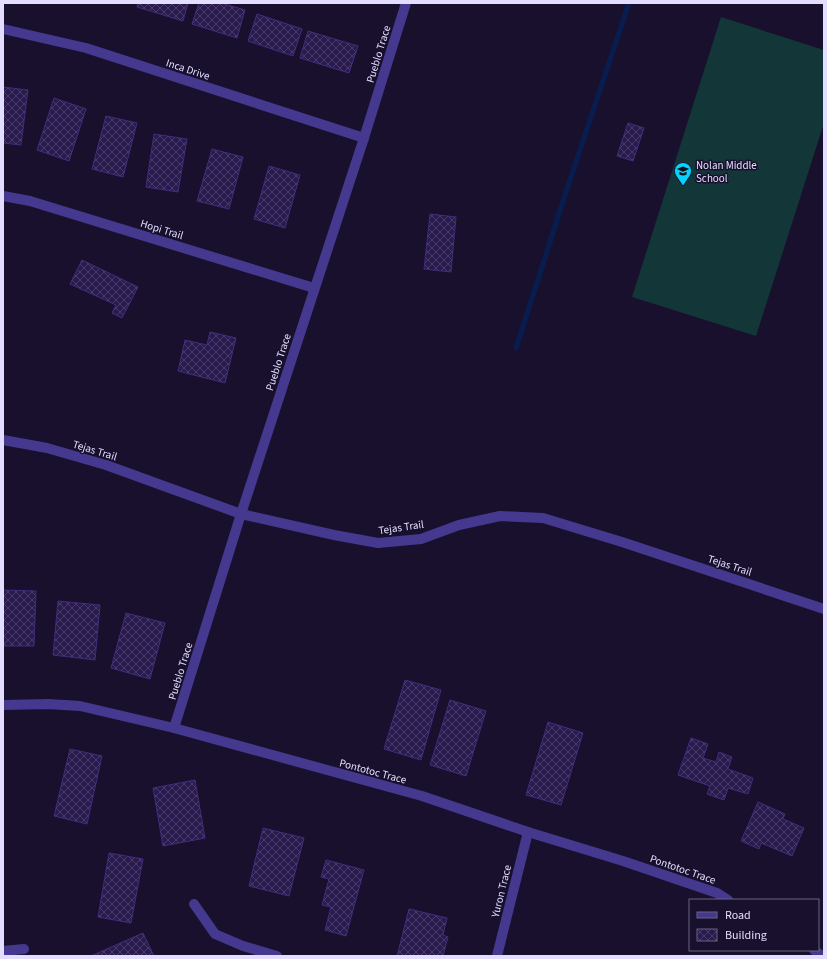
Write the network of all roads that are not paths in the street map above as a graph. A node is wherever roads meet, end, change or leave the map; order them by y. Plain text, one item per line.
1 (406, 3) edge
2 (3, 29) edge
3 (364, 138) junction
4 (3, 196) edge
5 (314, 288) junction
6 (3, 440) edge
7 (241, 514) junction
8 (824, 609) edge
9 (3, 705) edge
10 (174, 728) junction
11 (528, 832) junction
12 (726, 899) edge
13 (194, 904) dead end
14 (24, 948) dead end
15 (3, 952) edge
16 (277, 956) edge
17 (497, 956) edge

1 - 3 street, Pueblo Trace
2 - 3 street, Inca Drive
3 - 5 street, Pueblo Trace
4 - 5 street, Hopi Trail
5 - 7 street, Pueblo Trace
6 - 7 street, Tejas Trail
7 - 8 street, Tejas Trail
7 - 10 street, Pueblo Trace
9 - 10 street, Pontotoc Trace
10 - 11 street, Pontotoc Trace
11 - 12 street, Pontotoc Trace
11 - 17 street, Yuron Trace
13 - 16 street
14 - 15 street

